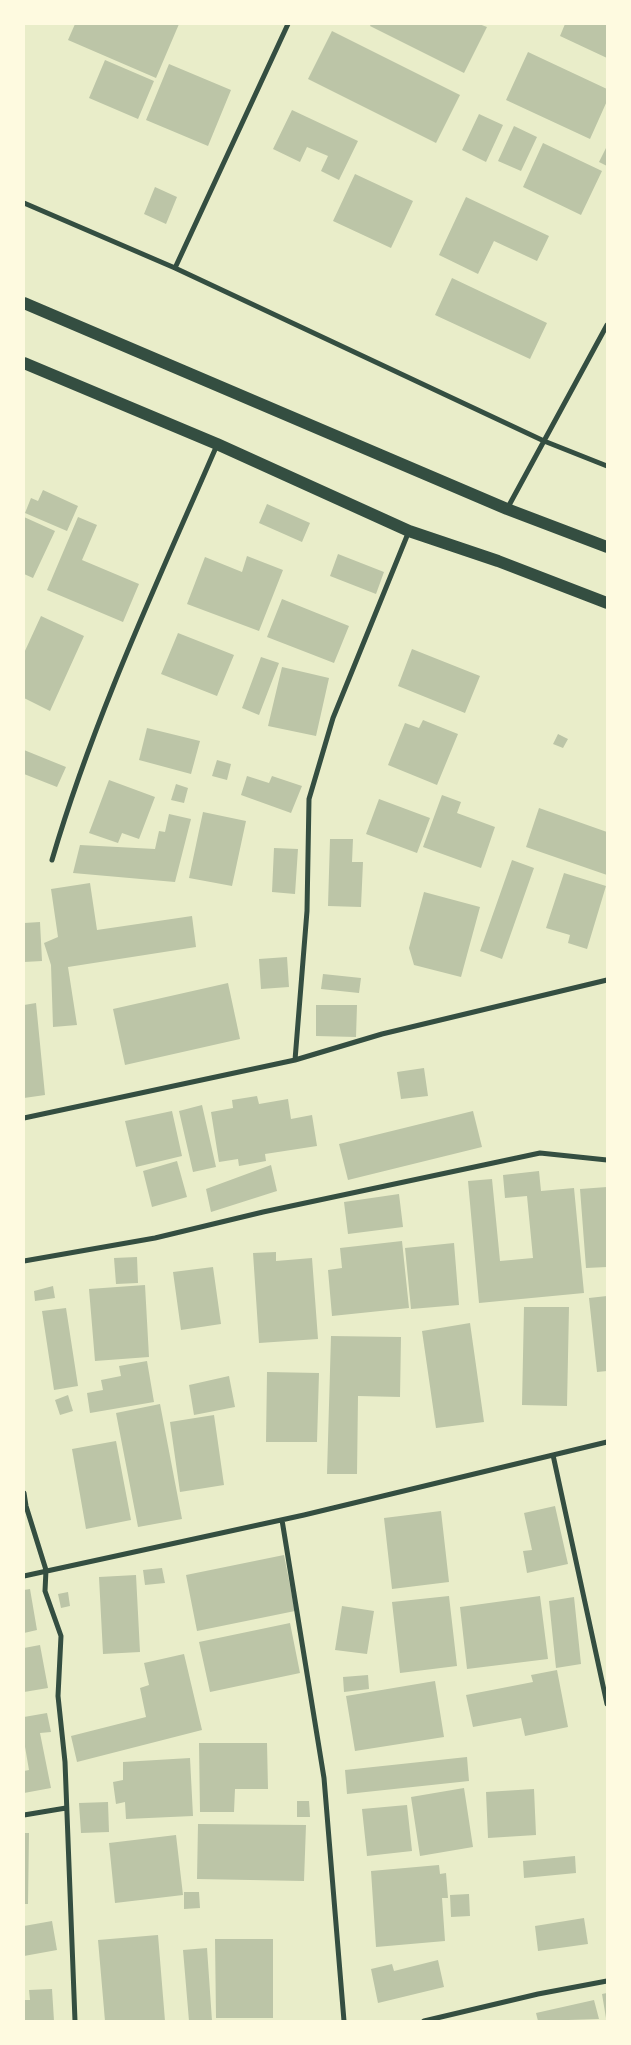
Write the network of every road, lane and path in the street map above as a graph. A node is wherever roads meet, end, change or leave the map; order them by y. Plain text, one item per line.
1 (288, 24) edge
2 (24, 203) edge
3 (175, 268) junction
4 (24, 303) edge
5 (607, 325) edge
6 (24, 362) edge
7 (544, 441) junction
8 (217, 444) junction
9 (607, 466) edge
10 (507, 509) junction
11 (409, 531) junction
12 (607, 547) edge
13 (607, 603) edge
14 (52, 860) dead end
15 (607, 980) edge
16 (294, 1060) junction
17 (24, 1118) edge
18 (607, 1160) edge
19 (24, 1261) edge
20 (607, 1442) edge
21 (553, 1455) junction
22 (24, 1493) edge
23 (282, 1520) junction
24 (46, 1570) junction
25 (24, 1576) edge
26 (607, 1704) edge
27 (66, 1808) junction
28 (24, 1816) edge
29 (607, 1981) edge
30 (75, 2021) edge
31 (344, 2021) edge
32 (424, 2021) edge

1 - 3 street
2 - 3 street
3 - 7 street
4 - 10 main road
5 - 7 street
6 - 8 main road
7 - 9 street
7 - 10 street
8 - 11 main road
8 - 14 street
10 - 12 main road
11 - 13 main road
11 - 16 street
15 - 16 street
16 - 17 street
18 - 19 street
20 - 21 street
21 - 23 street
21 - 26 street
22 - 24 street
23 - 24 street
23 - 31 street
24 - 25 street
24 - 27 street
27 - 28 street
27 - 30 street
29 - 32 street

